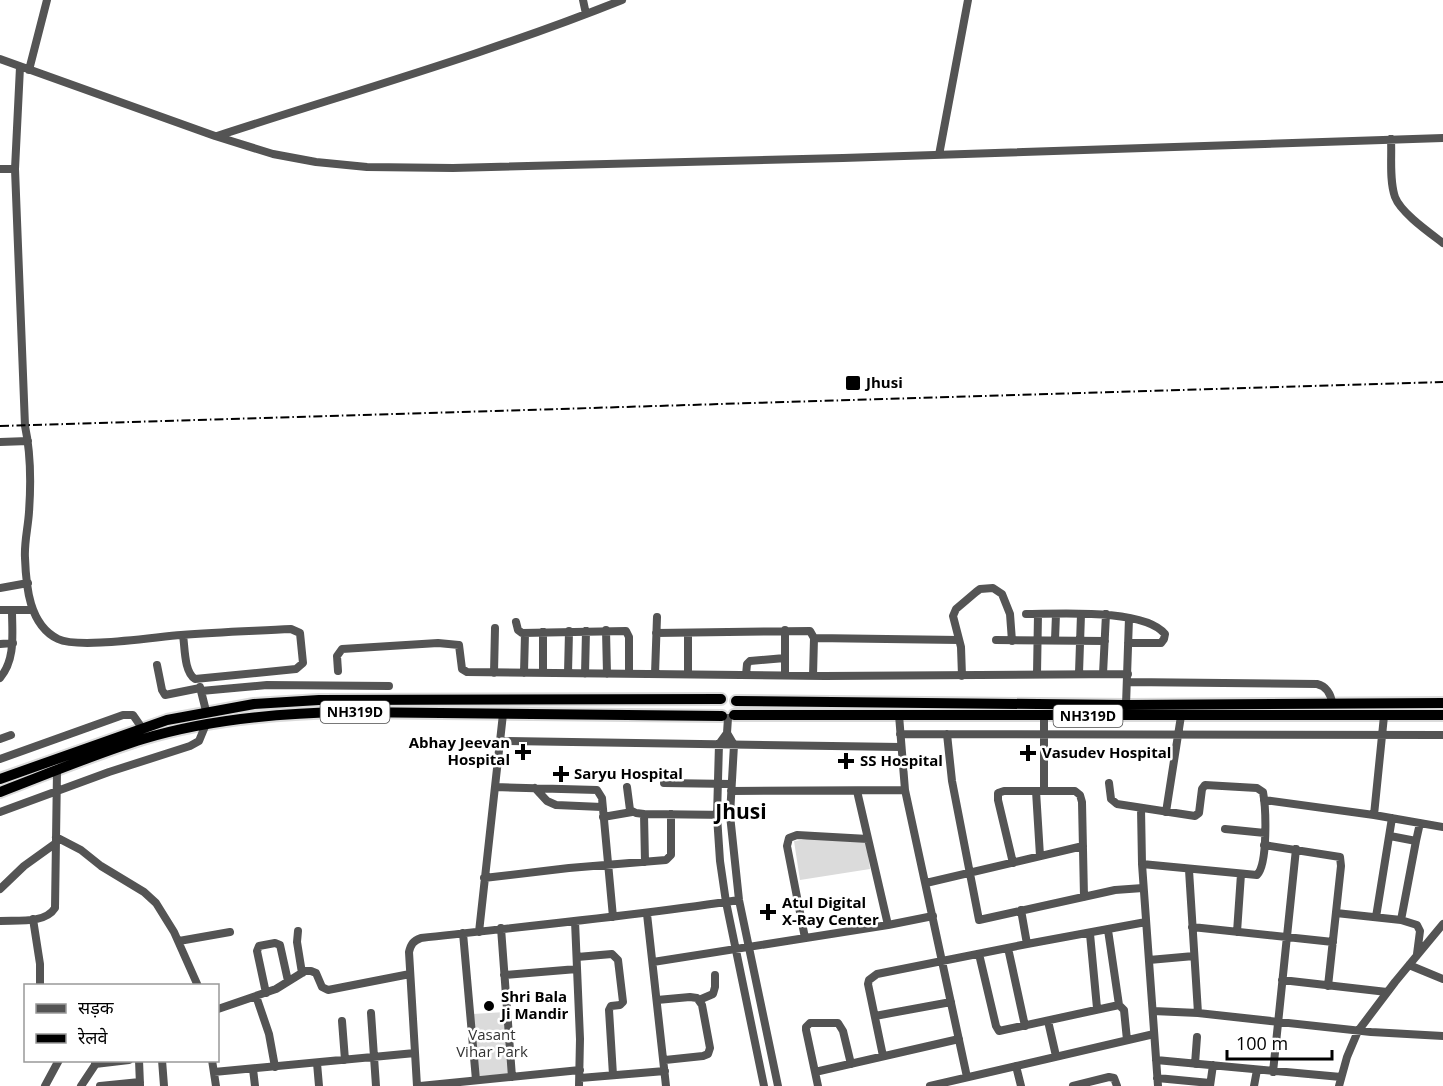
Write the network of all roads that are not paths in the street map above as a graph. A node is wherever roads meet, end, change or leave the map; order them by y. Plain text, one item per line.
1 (46, 0) edge
2 (583, 0) edge
3 (622, 0) edge
4 (968, 0) edge
5 (586, 14) junction
6 (0, 59) edge
7 (20, 67) junction
8 (29, 70) junction
9 (215, 136) junction
10 (1443, 138) edge
11 (1391, 139) junction
12 (939, 155) junction
13 (0, 169) edge
14 (15, 169) junction
15 (1443, 243) edge
16 (28, 441) junction
17 (0, 442) edge
18 (28, 583) junction
19 (0, 588) edge
20 (0, 610) edge
21 (12, 610) junction
22 (33, 610) junction
23 (1026, 614) dead end
24 (1038, 614) junction
25 (1056, 614) junction
26 (1081, 614) junction
27 (1106, 614) junction
28 (657, 618) dead end
29 (1129, 618) junction
30 (516, 621) dead end
31 (495, 628) dead end
32 (606, 630) junction
33 (785, 630) junction
34 (569, 631) junction
35 (586, 631) junction
36 (543, 632) junction
37 (525, 633) junction
38 (656, 633) junction
39 (688, 633) junction
40 (183, 635) junction
41 (814, 638) junction
42 (960, 640) junction
43 (996, 640) dead end
44 (1012, 640) junction
45 (1038, 640) junction
46 (1055, 640) junction
47 (1080, 640) junction
48 (1105, 641) junction
49 (13, 643) junction
50 (1128, 643) junction
51 (0, 644) edge
52 (785, 658) junction
53 (157, 664) dead end
54 (338, 671) dead end
55 (494, 673) junction
56 (524, 673) junction
57 (543, 673) junction
58 (568, 674) junction
59 (585, 674) junction
60 (607, 674) junction
61 (629, 674) junction
62 (655, 674) junction
63 (688, 674) junction
64 (1037, 674) junction
65 (1079, 674) junction
66 (1103, 674) junction
67 (746, 675) junction
68 (785, 675) junction
69 (813, 676) junction
70 (963, 676) junction
71 (0, 678) edge
72 (1127, 680) junction
73 (389, 686) dead end
74 (201, 688) junction
75 (1330, 696) junction
76 (721, 699) junction
77 (736, 701) junction
78 (1126, 701) junction
79 (1443, 703) edge
80 (205, 708) junction
81 (503, 714) junction
82 (899, 715) junction
83 (1443, 715) edge
84 (728, 716) junction
85 (1044, 716) junction
86 (1180, 716) junction
87 (1384, 716) junction
88 (138, 721) junction
89 (206, 724) junction
90 (727, 733) junction
91 (900, 734) junction
92 (947, 734) junction
93 (1179, 734) junction
94 (11, 735) dead end
95 (1045, 735) junction
96 (1382, 735) junction
97 (1443, 735) edge
98 (0, 739) edge
99 (500, 741) junction
100 (719, 744) junction
101 (734, 745) junction
102 (901, 747) junction
103 (0, 759) edge
104 (57, 771) junction
105 (0, 779) edge
106 (664, 783) dead end
107 (1109, 783) dead end
108 (718, 784) junction
109 (495, 787) junction
110 (627, 787) dead end
111 (731, 787) junction
112 (535, 788) junction
113 (905, 790) junction
114 (858, 791) junction
115 (1040, 791) junction
116 (0, 792) edge
117 (57, 792) junction
118 (1264, 800) junction
119 (602, 807) junction
120 (1141, 808) junction
121 (0, 812) edge
122 (632, 812) junction
123 (1166, 812) junction
124 (644, 814) junction
125 (671, 814) junction
126 (1374, 814) junction
127 (730, 815) junction
128 (717, 816) junction
129 (603, 817) junction
130 (1392, 818) junction
131 (1420, 823) junction
132 (1443, 827) edge
133 (1225, 829) dead end
134 (1265, 833) junction
135 (1390, 836) junction
136 (868, 839) junction
137 (56, 840) junction
138 (1416, 841) junction
139 (1264, 844) junction
140 (1083, 846) junction
141 (1296, 849) junction
142 (1040, 856) junction
143 (645, 862) junction
144 (1013, 863) junction
145 (1142, 864) junction
146 (608, 865) junction
147 (1189, 870) junction
148 (970, 873) junction
149 (1240, 874) junction
150 (484, 878) junction
151 (926, 883) junction
152 (1143, 888) junction
153 (0, 890) edge
154 (1084, 897) junction
155 (739, 900) junction
156 (726, 902) junction
157 (1022, 910) junction
158 (1336, 913) junction
159 (647, 914) junction
160 (933, 916) junction
161 (613, 917) junction
162 (1376, 917) junction
163 (33, 920) junction
164 (1401, 920) junction
165 (0, 921) edge
166 (575, 921) junction
167 (1146, 922) junction
168 (1443, 924) edge
169 (888, 925) junction
170 (1192, 927) junction
171 (501, 928) junction
172 (1108, 930) junction
173 (298, 931) dead end
174 (230, 932) dead end
175 (478, 932) junction
176 (1237, 932) junction
177 (463, 933) junction
178 (1090, 934) junction
179 (1287, 936) junction
180 (805, 938) junction
181 (179, 941) junction
182 (1333, 942) junction
183 (1027, 944) junction
184 (749, 947) junction
185 (1008, 948) junction
186 (735, 949) junction
187 (979, 954) junction
188 (1194, 956) junction
189 (1417, 956) junction
190 (577, 957) junction
191 (1149, 960) junction
192 (942, 961) junction
193 (653, 962) junction
194 (1409, 965) junction
195 (577, 969) junction
196 (302, 973) junction
197 (410, 974) junction
198 (504, 975) junction
199 (715, 975) dead end
200 (1443, 979) edge
201 (1282, 980) junction
202 (288, 981) junction
203 (40, 984) edge
204 (197, 984) edge
205 (1328, 986) junction
206 (1387, 992) junction
207 (266, 993) junction
208 (256, 996) junction
209 (657, 1000) junction
210 (699, 1000) junction
211 (951, 1002) junction
212 (1119, 1005) junction
213 (1097, 1008) junction
214 (219, 1009) edge
215 (1152, 1011) junction
216 (1198, 1012) junction
217 (371, 1013) dead end
218 (875, 1016) junction
219 (342, 1021) dead end
220 (1048, 1021) junction
221 (1279, 1021) junction
222 (1025, 1026) junction
223 (1358, 1031) junction
224 (1154, 1034) junction
225 (1443, 1036) edge
226 (1197, 1037) dead end
227 (959, 1039) junction
228 (1127, 1040) junction
229 (415, 1053) junction
230 (883, 1056) junction
231 (1056, 1056) junction
232 (375, 1058) junction
233 (345, 1060) junction
234 (664, 1060) junction
235 (1156, 1060) junction
236 (58, 1062) edge
237 (139, 1062) edge
238 (162, 1062) edge
239 (212, 1062) edge
240 (97, 1063) edge
241 (317, 1063) junction
242 (851, 1064) junction
243 (1195, 1064) junction
244 (1213, 1065) junction
245 (1016, 1066) junction
246 (274, 1067) junction
247 (253, 1069) junction
248 (1257, 1070) junction
249 (665, 1071) junction
250 (214, 1072) junction
251 (815, 1072) junction
252 (1274, 1072) junction
253 (613, 1076) junction
254 (512, 1077) junction
255 (967, 1077) junction
256 (1341, 1077) junction
257 (580, 1078) edge
258 (476, 1080) junction
259 (1157, 1082) edge
260 (140, 1084) edge
261 (1210, 1085) edge
262 (45, 1086) edge
263 (81, 1086) edge
264 (100, 1086) edge
265 (164, 1086) edge
266 (216, 1086) edge
267 (255, 1086) edge
268 (319, 1086) edge
269 (376, 1086) edge
270 (418, 1086) edge
271 (666, 1086) edge
272 (764, 1086) edge
273 (778, 1086) edge
274 (818, 1086) edge
275 (930, 1086) edge
276 (1021, 1086) edge
277 (1072, 1086) edge
278 (1117, 1086) edge
279 (1254, 1086) edge
280 (1339, 1086) edge

1 - 8 street
2 - 5 street
3 - 5 street
4 - 12 street
5 - 9 street
6 - 7 street
7 - 8 street
7 - 14 street
8 - 9 street
9 - 12 street
10 - 11 street
11 - 12 street
11 - 15 street
13 - 14 street
14 - 16 street
16 - 17 street
16 - 18 street
18 - 19 street
18 - 22 street
20 - 21 street
21 - 22 street
21 - 49 street
22 - 40 street
23 - 24 street
24 - 25 street
24 - 45 street
25 - 26 street
25 - 46 street
26 - 27 street
26 - 47 street
27 - 29 street
27 - 48 street
28 - 38 street
29 - 50 street
29 - 50 street
30 - 37 street
31 - 55 street
32 - 35 street
32 - 60 street
32 - 61 street
33 - 39 street
33 - 41 street
33 - 52 street
34 - 35 street
34 - 36 street
34 - 58 street
35 - 59 street
36 - 37 street
36 - 57 street
37 - 56 street
38 - 39 street
38 - 62 street
39 - 63 street
40 - 74 street
40 - 74 street
41 - 42 street
41 - 69 street
42 - 44 street
42 - 70 street
43 - 44 street
44 - 45 street
45 - 46 street
45 - 64 street
46 - 47 street
47 - 48 street
47 - 65 street
48 - 66 street
49 - 51 street
49 - 71 street
50 - 72 street
52 - 67 street
52 - 68 street
53 - 74 street
54 - 55 street
55 - 56 street
56 - 57 street
57 - 58 street
58 - 59 street
59 - 60 street
60 - 61 street
61 - 62 street
62 - 63 street
63 - 67 street
64 - 65 street
64 - 70 street
65 - 66 street
66 - 72 street
67 - 68 street
68 - 69 street
69 - 70 street
72 - 75 street
72 - 78 street
73 - 74 street
74 - 80 street
75 - 78 highway, NH319D
75 - 79 highway, NH319D
76 - 77 highway
76 - 80 highway
76 - 84 highway
77 - 78 highway, NH319D
77 - 84 highway
80 - 88 highway
81 - 84 highway, NH319D
81 - 89 highway, NH319D
81 - 99 street
82 - 84 highway, NH319D
82 - 85 highway, NH319D
82 - 91 street
83 - 87 highway, NH319D
84 - 90 street
85 - 86 highway, NH319D
85 - 95 street
86 - 87 highway, NH319D
86 - 93 street
87 - 96 street
88 - 103 street
88 - 105 highway
89 - 104 highway, NH319D
89 - 117 street
90 - 100 street
90 - 101 street
91 - 92 street
91 - 102 street
92 - 95 street
92 - 148 street
93 - 95 street
93 - 96 street
93 - 123 street
94 - 98 street
95 - 115 street
96 - 97 street
96 - 126 street
99 - 100 street
99 - 109 street
100 - 101 street
100 - 108 street
101 - 102 street
101 - 111 street
102 - 113 street
104 - 116 highway, NH319D
104 - 117 street
106 - 108 street
107 - 120 street
108 - 111 street
108 - 128 street
109 - 112 street
109 - 150 street
110 - 122 street
111 - 114 street
111 - 127 street
112 - 119 street
112 - 119 street
113 - 114 street
113 - 151 street
114 - 136 street
115 - 140 street
115 - 142 street
115 - 144 street
117 - 121 street
117 - 137 street
118 - 123 street
118 - 126 street
118 - 134 street
119 - 129 street
120 - 123 street
120 - 145 street
122 - 124 street
122 - 129 street
124 - 125 street
124 - 143 street
125 - 128 street
125 - 143 street
126 - 130 street
127 - 128 street
127 - 155 street
128 - 156 street
129 - 146 street
130 - 131 street
130 - 135 street
131 - 132 street
131 - 138 street
133 - 134 street
134 - 139 street
135 - 138 street
135 - 162 street
136 - 169 street
136 - 180 street
137 - 153 street
137 - 163 street
137 - 181 street
138 - 164 street
139 - 141 street
139 - 149 street
140 - 142 street
140 - 154 street
141 - 158 street
141 - 179 street
142 - 144 street
143 - 146 street
144 - 148 street
145 - 147 street
145 - 152 street
146 - 150 street
146 - 161 street
147 - 149 street
147 - 170 street
148 - 151 street
148 - 157 street
149 - 176 street
150 - 175 street
151 - 160 street
152 - 154 street
152 - 167 street
154 - 157 street
155 - 156 street
155 - 184 street
156 - 159 street
156 - 186 street
157 - 183 street
158 - 162 street
158 - 182 street
159 - 161 street
159 - 193 street
160 - 169 street
160 - 192 street
161 - 166 street
162 - 164 street
163 - 165 street
163 - 203 street
164 - 189 street
166 - 171 street
166 - 190 street
167 - 172 street
167 - 191 street
168 - 189 street
169 - 180 street
170 - 176 street
170 - 188 street
171 - 175 street
171 - 198 street
172 - 178 street
172 - 212 street
173 - 196 street
174 - 181 street
175 - 177 street
176 - 179 street
177 - 197 street
177 - 258 street
178 - 183 street
178 - 213 street
179 - 182 street
179 - 201 street
180 - 184 street
181 - 204 street
182 - 205 street
183 - 185 street
184 - 186 street
184 - 273 street
185 - 187 street
185 - 222 street
186 - 193 street
186 - 272 street
187 - 192 street
187 - 222 street
188 - 191 street
188 - 216 street
189 - 194 street
190 - 195 street
190 - 253 street
191 - 215 street
192 - 211 street
192 - 218 street
193 - 209 street
194 - 200 street
194 - 206 street
195 - 198 street
195 - 257 street
196 - 197 street
196 - 202 street
197 - 229 street
198 - 254 street
199 - 210 street
201 - 205 street
201 - 221 street
202 - 207 street
202 - 207 street
205 - 206 street
206 - 223 street
207 - 208 street
208 - 214 street
208 - 246 street
209 - 210 street
209 - 234 street
210 - 234 street
211 - 218 street
211 - 227 street
212 - 213 street
212 - 228 street
213 - 220 street
215 - 216 street
215 - 224 street
216 - 221 street
217 - 232 street
218 - 230 street
219 - 233 street
220 - 222 street
220 - 231 street
221 - 223 street
221 - 252 street
223 - 225 street
223 - 256 street
224 - 228 street
224 - 235 street
226 - 243 street
227 - 230 street
227 - 255 street
228 - 231 street
229 - 232 street
229 - 270 street
230 - 242 street
231 - 245 street
232 - 233 street
232 - 269 street
233 - 241 street
234 - 249 street
235 - 243 street
235 - 259 street
236 - 262 street
237 - 260 street
238 - 265 street
239 - 250 street
240 - 263 street
241 - 246 street
241 - 268 street
242 - 251 street
242 - 251 street
243 - 244 street
244 - 248 street
244 - 261 street
245 - 255 street
245 - 276 street
246 - 247 street
247 - 250 street
247 - 267 street
248 - 252 street
248 - 279 street
249 - 253 street
249 - 271 street
250 - 266 street
251 - 274 street
252 - 256 street
253 - 257 street
254 - 257 street
254 - 258 street
255 - 275 street
256 - 280 street
258 - 270 street
259 - 261 street
260 - 264 street
277 - 278 street

